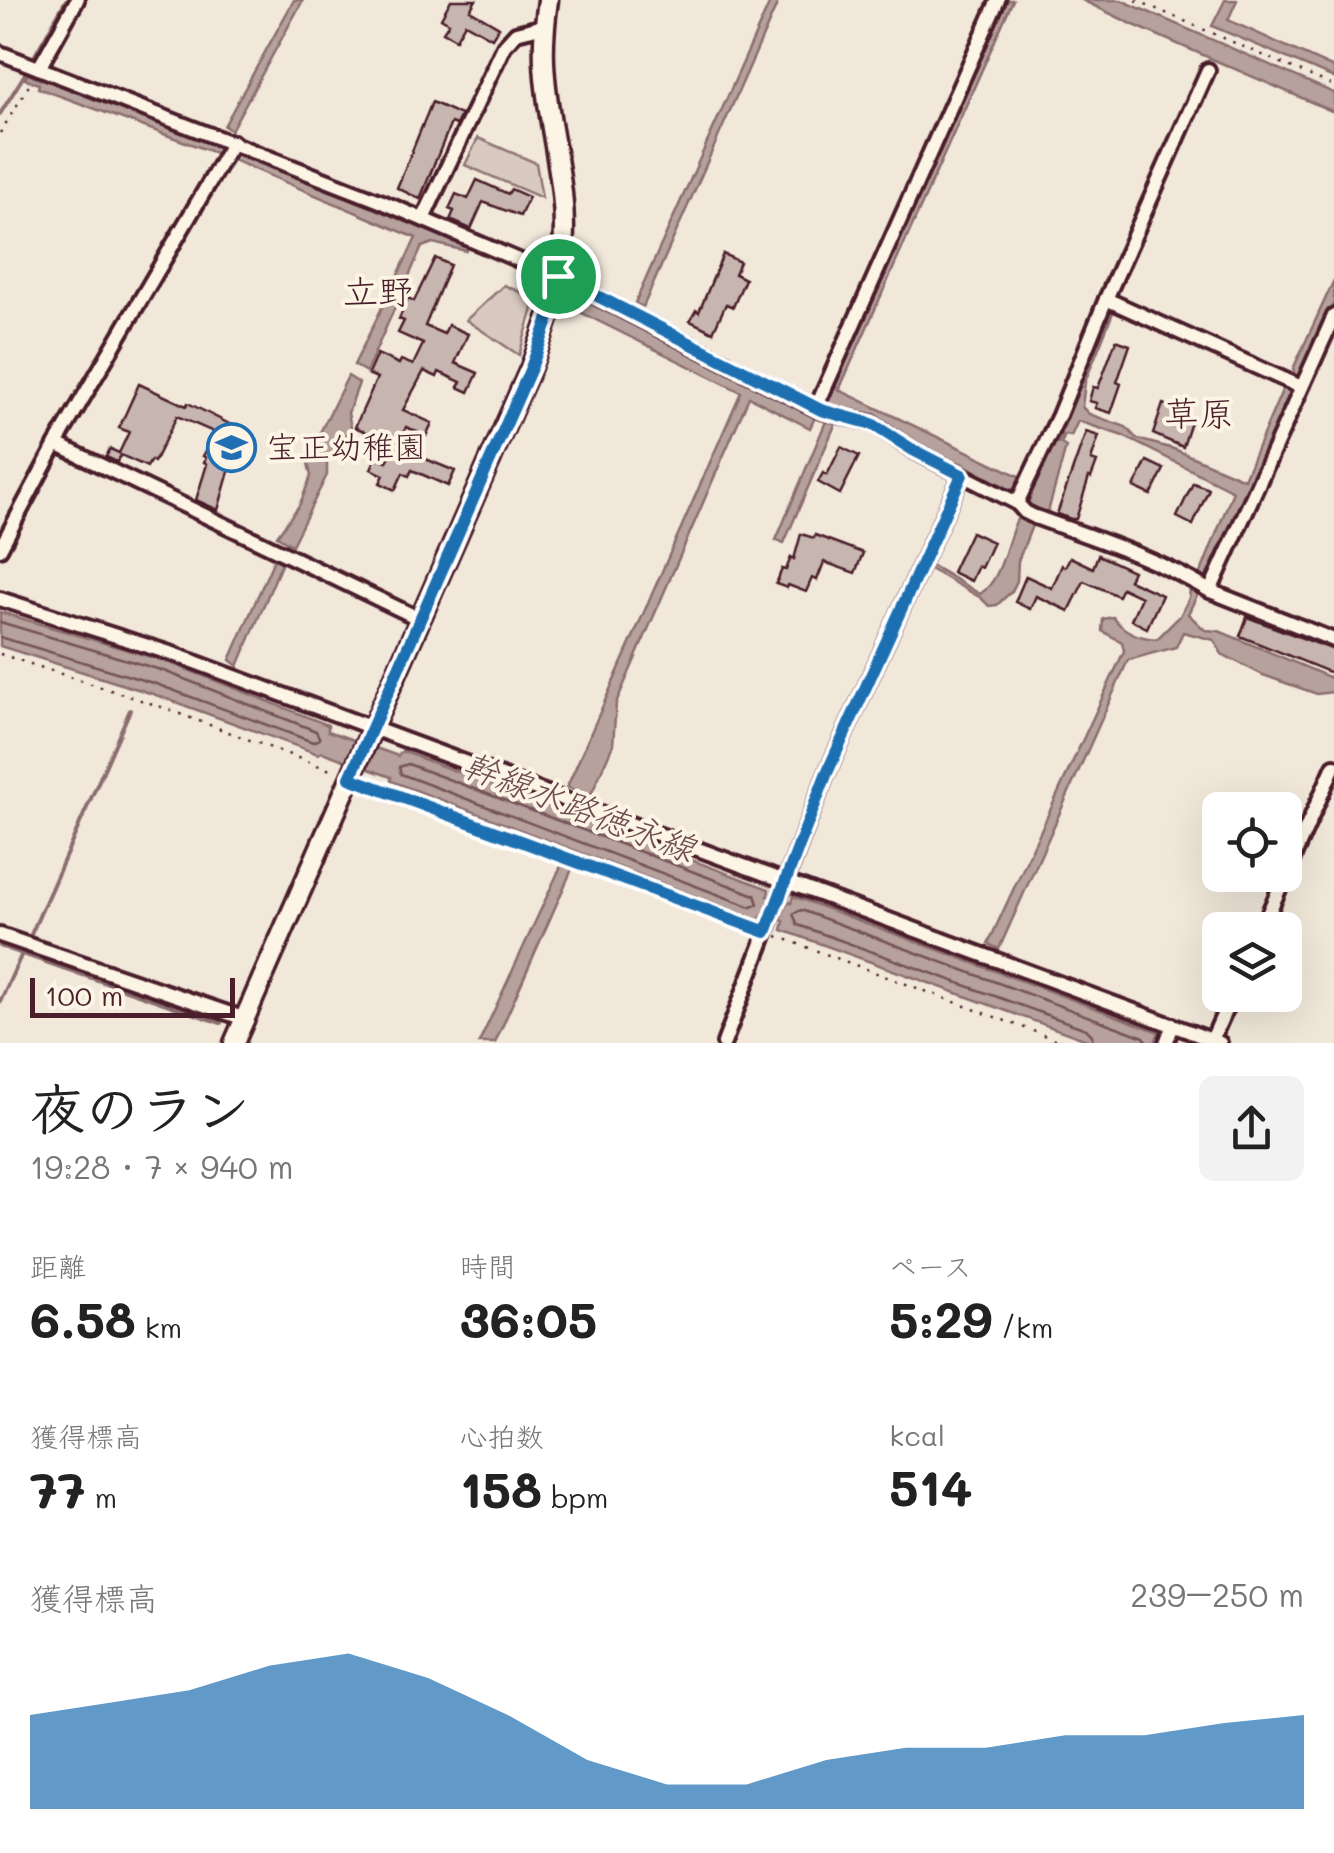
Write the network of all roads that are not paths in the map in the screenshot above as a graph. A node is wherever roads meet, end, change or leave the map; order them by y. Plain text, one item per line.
1 (78, 0) edge
2 (548, 0) edge
3 (998, 0) edge
4 (544, 26) junction
5 (0, 53) edge
6 (40, 68) junction
7 (1208, 70) dead end
8 (233, 142) junction
9 (423, 219) junction
10 (558, 276) junction
11 (1106, 299) junction
12 (1334, 316) edge
13 (1302, 387) junction
14 (827, 412) junction
15 (56, 444) junction
16 (962, 475) junction
17 (1026, 501) junction
18 (0, 549) edge
19 (1210, 591) junction
20 (0, 599) edge
21 (420, 619) junction
22 (1334, 640) edge
23 (371, 729) junction
24 (1334, 766) edge
25 (785, 880) junction
26 (1269, 912) edge
27 (0, 935) edge
28 (1226, 1012) edge
29 (244, 1020) junction
30 (1173, 1025) junction
31 (1216, 1041) edge
32 (234, 1043) edge
33 (724, 1043) edge
34 (1166, 1043) edge

1 - 6 street
2 - 4 street
3 - 14 street
4 - 9 street
4 - 10 street
5 - 6 street
6 - 8 street
7 - 11 street
8 - 9 street
8 - 15 street
9 - 10 street
10 - 14 street
10 - 21 street
11 - 13 street
11 - 17 street
12 - 13 street
13 - 19 street
14 - 16 street
15 - 18 street
15 - 21 street
16 - 17 street
16 - 25 street
17 - 19 street
19 - 22 street
20 - 23 street
21 - 23 street
23 - 25 street
23 - 29 street
24 - 26 street
25 - 30 street
25 - 33 street
27 - 29 street
28 - 31 street
29 - 32 street
30 - 31 street
30 - 34 street

